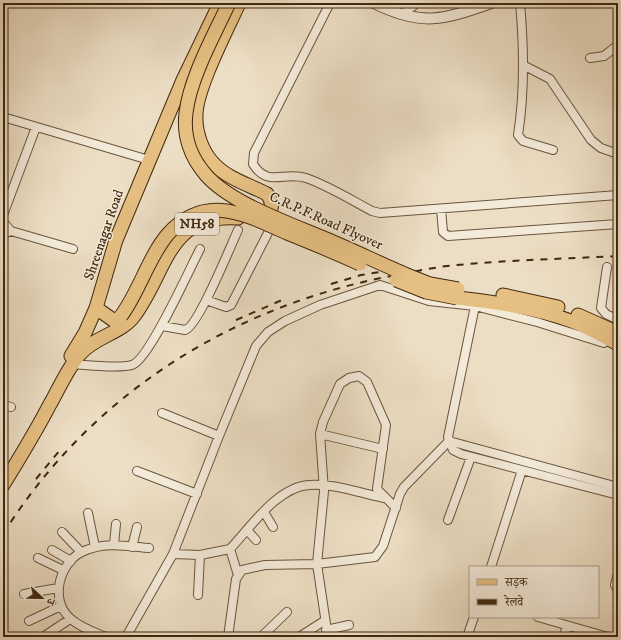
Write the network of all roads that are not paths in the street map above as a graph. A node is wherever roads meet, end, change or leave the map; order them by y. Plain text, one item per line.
1 (220, 3) edge
2 (229, 3) edge
3 (239, 3) edge
4 (330, 3) edge
5 (374, 3) edge
6 (491, 3) edge
7 (520, 3) edge
8 (416, 4) edge
9 (401, 14) junction
10 (618, 46) edge
11 (590, 58) dead end
12 (523, 65) junction
13 (3, 117) edge
14 (36, 127) junction
15 (553, 150) dead end
16 (618, 154) edge
17 (149, 160) junction
18 (618, 196) edge
19 (440, 209) junction
20 (3, 215) edge
21 (3, 222) edge
22 (618, 224) edge
23 (238, 230) dead end
24 (11, 231) junction
25 (268, 233) dead end
26 (3, 234) edge
27 (74, 249) dead end
28 (200, 249) dead end
29 (607, 267) dead end
30 (206, 300) junction
31 (475, 306) junction
32 (96, 308) junction
33 (618, 320) edge
34 (115, 324) junction
35 (162, 326) junction
36 (618, 333) edge
37 (618, 344) edge
38 (618, 350) edge
39 (69, 364) junction
40 (162, 414) dead end
41 (320, 434) junction
42 (218, 436) junction
43 (449, 441) junction
44 (383, 449) junction
45 (471, 457) junction
46 (3, 468) edge
47 (522, 470) junction
48 (137, 471) dead end
49 (3, 485) edge
50 (324, 486) junction
51 (618, 487) edge
52 (197, 494) junction
53 (618, 496) edge
54 (385, 498) junction
55 (396, 508) junction
56 (264, 512) junction
57 (88, 513) dead end
58 (448, 520) dead end
59 (116, 524) dead end
60 (137, 527) dead end
61 (273, 527) dead end
62 (247, 530) junction
63 (62, 532) dead end
64 (256, 540) dead end
65 (114, 544) junction
66 (132, 547) junction
67 (95, 548) junction
68 (149, 548) dead end
69 (230, 549) junction
70 (52, 550) dead end
71 (82, 552) junction
72 (173, 554) junction
73 (200, 555) junction
74 (38, 558) dead end
75 (71, 561) junction
76 (317, 564) junction
77 (492, 566) edge
78 (63, 570) junction
79 (618, 573) edge
80 (238, 575) junction
81 (58, 588) junction
82 (618, 590) edge
83 (24, 594) dead end
84 (198, 595) dead end
85 (61, 606) junction
86 (286, 612) dead end
87 (474, 618) edge
88 (541, 618) edge
89 (70, 619) junction
90 (29, 621) dead end
91 (324, 621) junction
92 (349, 625) dead end
93 (567, 626) junction
94 (327, 633) edge
95 (43, 637) edge
96 (106, 637) edge
97 (126, 637) edge
98 (228, 637) edge
99 (261, 637) edge
100 (299, 637) edge
101 (467, 637) edge
102 (563, 637) edge
103 (608, 637) edge

1 - 17 main road, Shreenagar Road / NH58
2 - 36 main road, C.R.P.F.Road Flyover, bridge
3 - 34 main road, Shreenagar Road / NH58
4 - 19 street
5 - 9 street
6 - 9 street
7 - 12 street
8 - 9 street
10 - 11 street
12 - 15 street
12 - 16 street
13 - 14 street
14 - 17 street
14 - 20 street
17 - 32 main road, Shreenagar Road / NH58
18 - 19 street
19 - 22 street
21 - 24 street
23 - 30 street
24 - 26 street
24 - 27 street
25 - 30 street
28 - 35 street
29 - 33 street
30 - 35 street
31 - 38 street
31 - 42 street
31 - 43 street
32 - 34 main road
32 - 39 main road, Shreenagar Road / NH58
34 - 37 main road, C.R.P.F.Road Flyover, bridge
34 - 39 main road, Shreenagar Road / NH58
35 - 39 street
39 - 46 main road, Shreenagar Road / NH58
39 - 49 main road, Shreenagar Road / NH58
40 - 42 street
41 - 44 street
41 - 44 street
41 - 50 street
42 - 52 street
43 - 45 street
43 - 51 street
43 - 55 street
44 - 54 street
45 - 47 street
45 - 58 street
47 - 53 street
47 - 77 street
48 - 52 street
50 - 54 street
50 - 56 street
50 - 76 street
52 - 72 street
54 - 55 street
55 - 76 street
56 - 61 street
56 - 62 street
57 - 67 street
59 - 65 street
60 - 66 street
62 - 64 street
62 - 69 street
63 - 71 street
65 - 66 street
65 - 67 street
66 - 68 street
67 - 71 street
69 - 73 street
69 - 80 street
70 - 75 street
71 - 75 street
72 - 73 street
72 - 97 street
73 - 84 street
74 - 78 street
75 - 78 street
76 - 80 street
76 - 91 street
78 - 81 street
79 - 82 street
80 - 98 street
81 - 83 street
81 - 85 street
85 - 89 street
85 - 90 street
86 - 99 street
87 - 101 street
88 - 93 street
89 - 95 street
89 - 96 street
91 - 94 street
91 - 100 street
92 - 94 street
93 - 102 street
93 - 103 street

